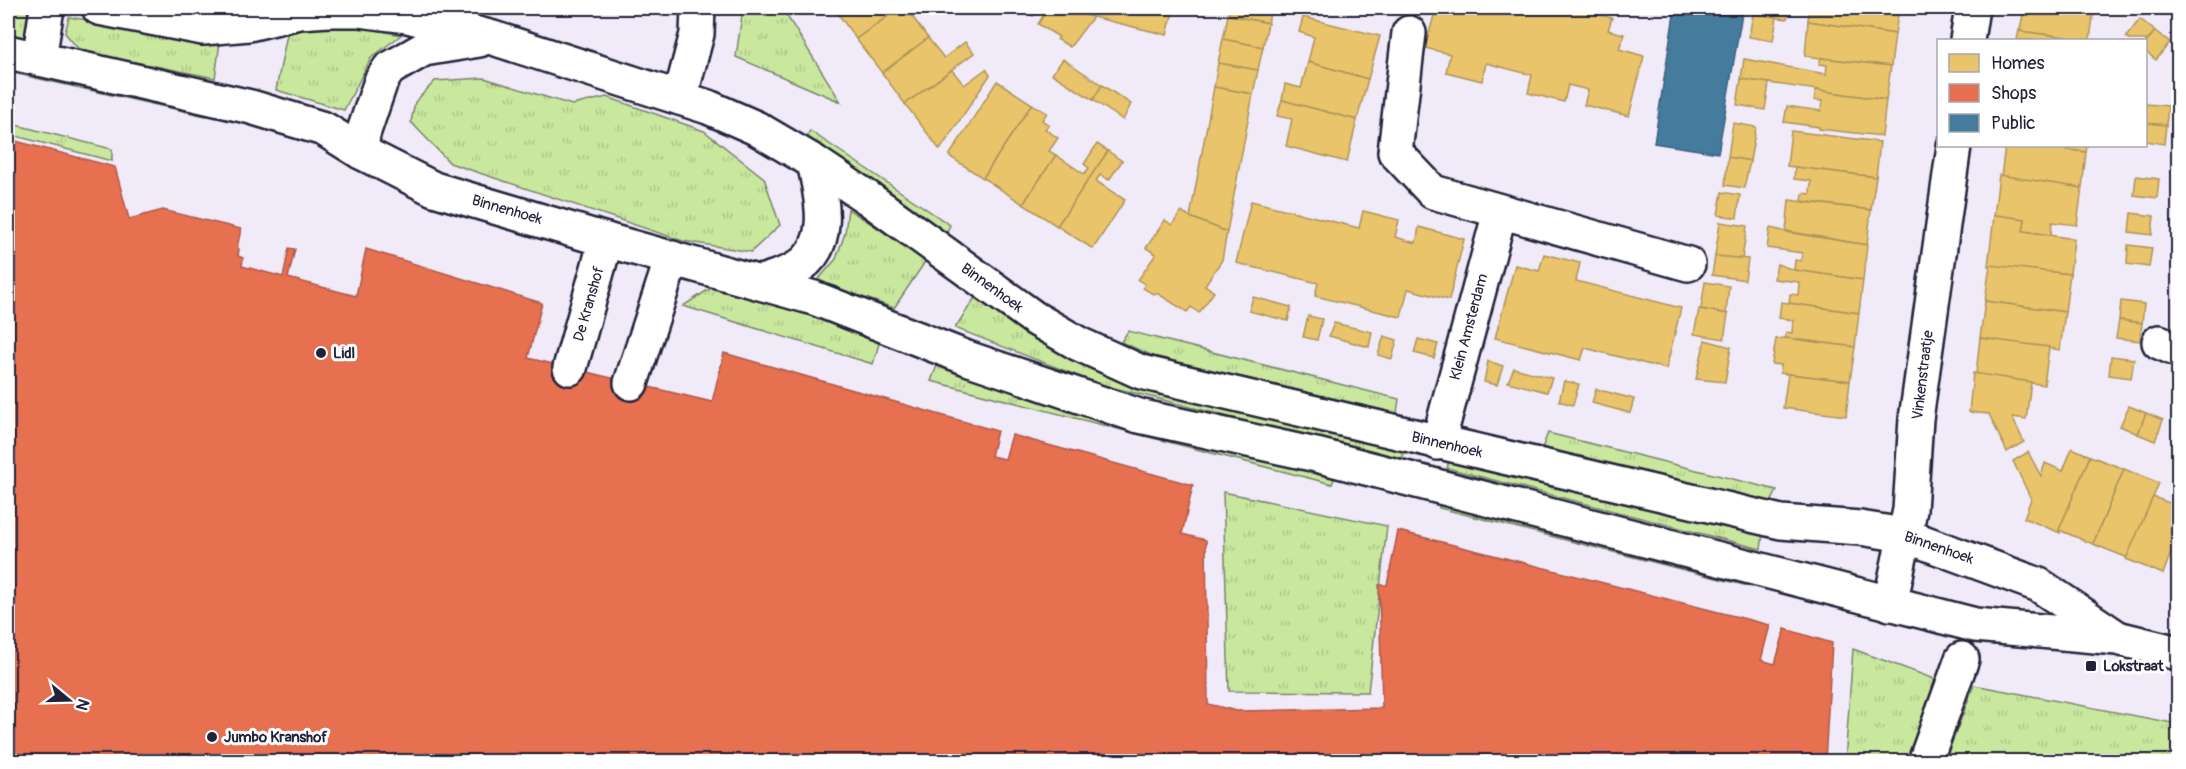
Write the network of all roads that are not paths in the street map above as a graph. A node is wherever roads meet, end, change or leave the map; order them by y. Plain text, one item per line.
1 (47, 8) edge
2 (99, 8) edge
3 (698, 8) edge
4 (1972, 8) edge
5 (1409, 33) dead end
6 (493, 38) junction
7 (1967, 39) edge
8 (8, 52) edge
9 (39, 59) junction
10 (684, 84) junction
11 (1954, 147) edge
12 (361, 152) junction
13 (814, 162) junction
14 (1500, 212) junction
15 (606, 240) junction
16 (672, 258) junction
17 (1688, 264) dead end
18 (762, 282) junction
19 (570, 368) dead end
20 (631, 383) dead end
21 (1438, 443) junction
22 (1904, 535) junction
23 (1890, 604) junction
24 (2117, 638) junction
25 (2178, 653) edge
26 (1962, 659) dead end
27 (1924, 762) edge

1 - 9 main road
2 - 6 main road, Binnenhoek
3 - 10 main road
4 - 7 main road
5 - 14 main road
6 - 10 main road, Binnenhoek
6 - 12 main road, Binnenhoek
8 - 9 main road, Binnenhoek
9 - 12 main road, Binnenhoek
10 - 13 main road, Binnenhoek
11 - 22 main road, Vinkenstraatje
12 - 15 main road, Binnenhoek
13 - 18 main road
13 - 21 main road, Binnenhoek
14 - 17 main road
14 - 21 main road, Klein Amsterdam
15 - 16 main road, Binnenhoek
15 - 19 main road, De Kranshof
16 - 18 main road, Binnenhoek
16 - 20 main road
18 - 23 main road, Binnenhoek
21 - 22 main road, Binnenhoek
22 - 23 main road, Vinkenstraatje
22 - 24 main road, Binnenhoek
23 - 24 main road, Binnenhoek
24 - 25 main road, Binnenhoek
26 - 27 main road

